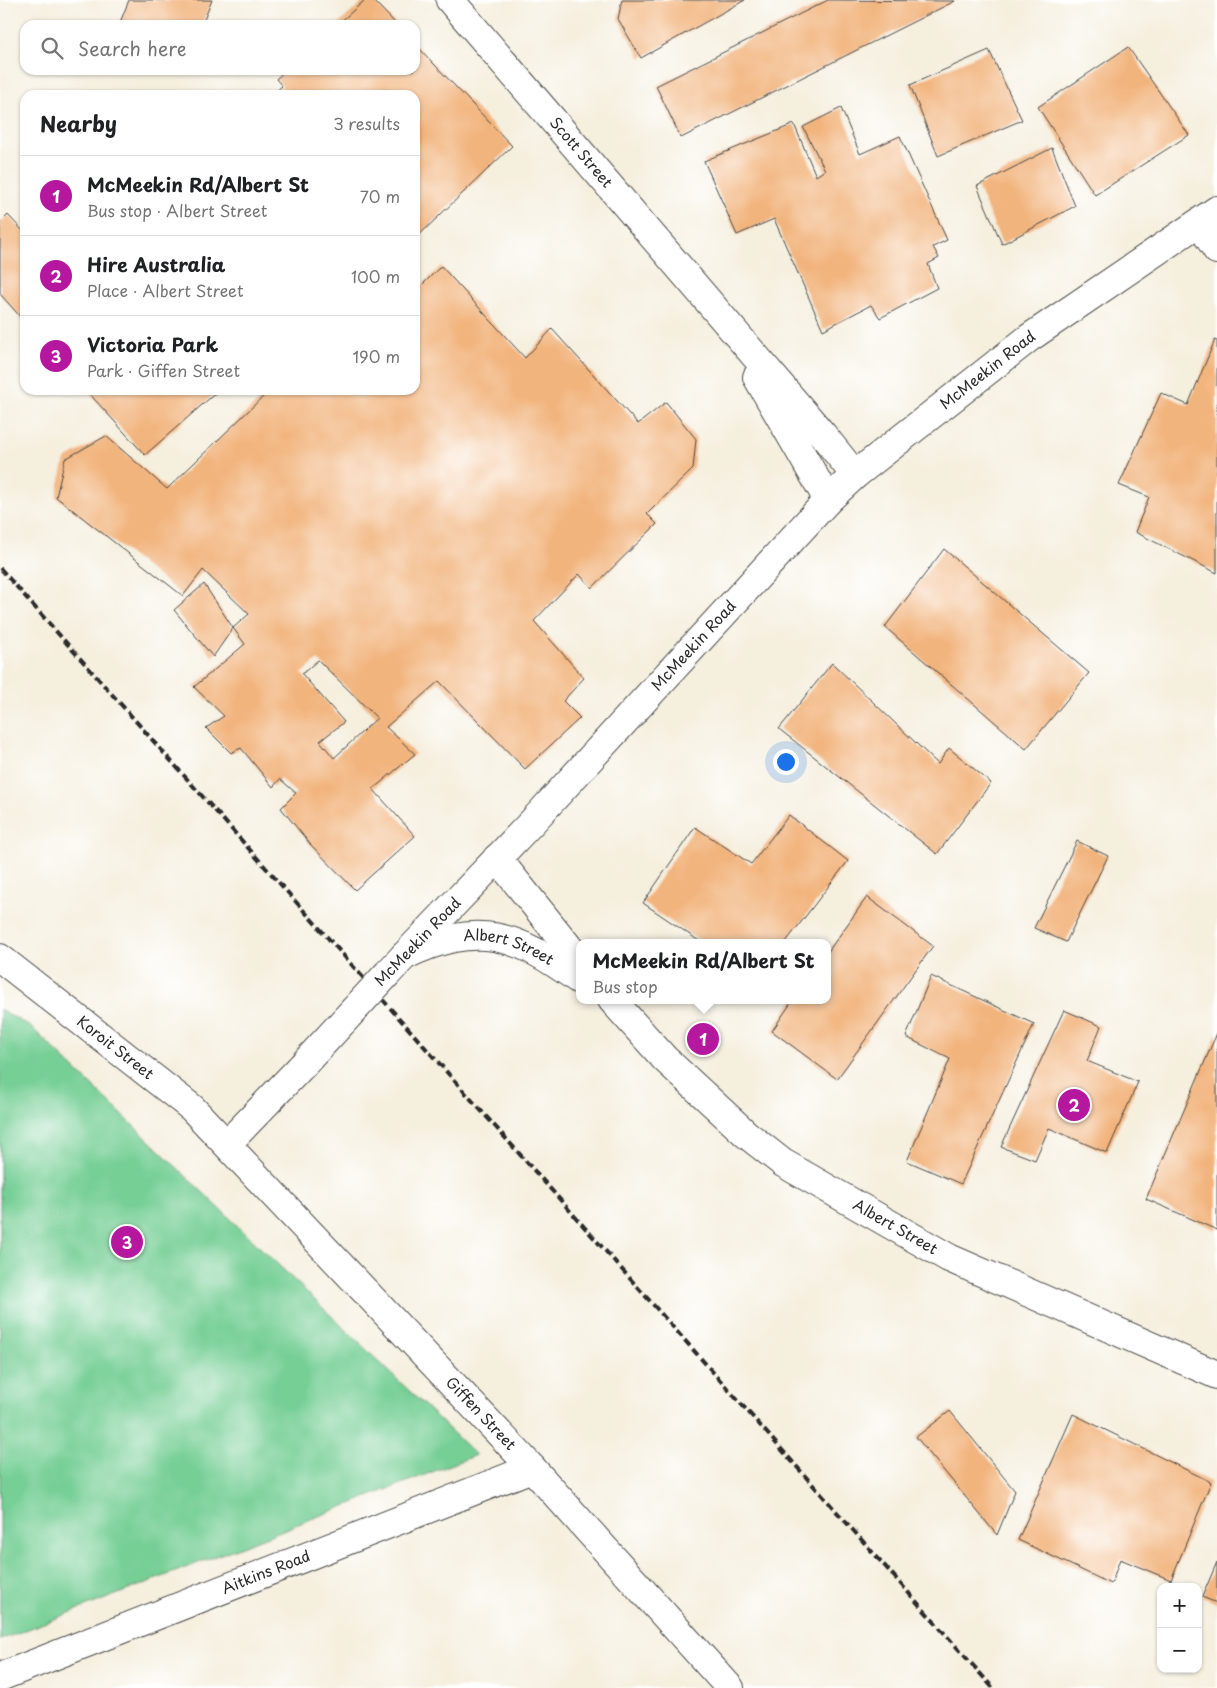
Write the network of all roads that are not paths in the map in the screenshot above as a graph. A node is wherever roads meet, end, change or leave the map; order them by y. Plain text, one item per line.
1 (450, 0) edge
2 (1208, 217) edge
3 (1217, 250) edge
4 (712, 306) junction
5 (855, 475) junction
6 (828, 500) junction
7 (497, 858) junction
8 (576, 956) edge
9 (0, 958) edge
10 (396, 965) junction
11 (576, 978) edge
12 (612, 1004) edge
13 (227, 1144) junction
14 (1217, 1375) edge
15 (532, 1468) junction
16 (0, 1677) edge
17 (730, 1688) edge

1 - 4 street, Scott Street
2 - 3 street
2 - 5 street, McMeekin Road
4 - 5 street, Scott Street
4 - 6 street, Scott Street
5 - 6 street, McMeekin Road
6 - 7 street, McMeekin Road
7 - 8 street, Albert Street
7 - 10 street, McMeekin Road
9 - 13 street, Koroit Street
10 - 11 street, Albert Street
10 - 13 street, McMeekin Road, bridge
12 - 14 street, Albert Street
13 - 15 street, Giffen Street
15 - 16 street, Aitkins Road
15 - 17 street, Giffen Street

